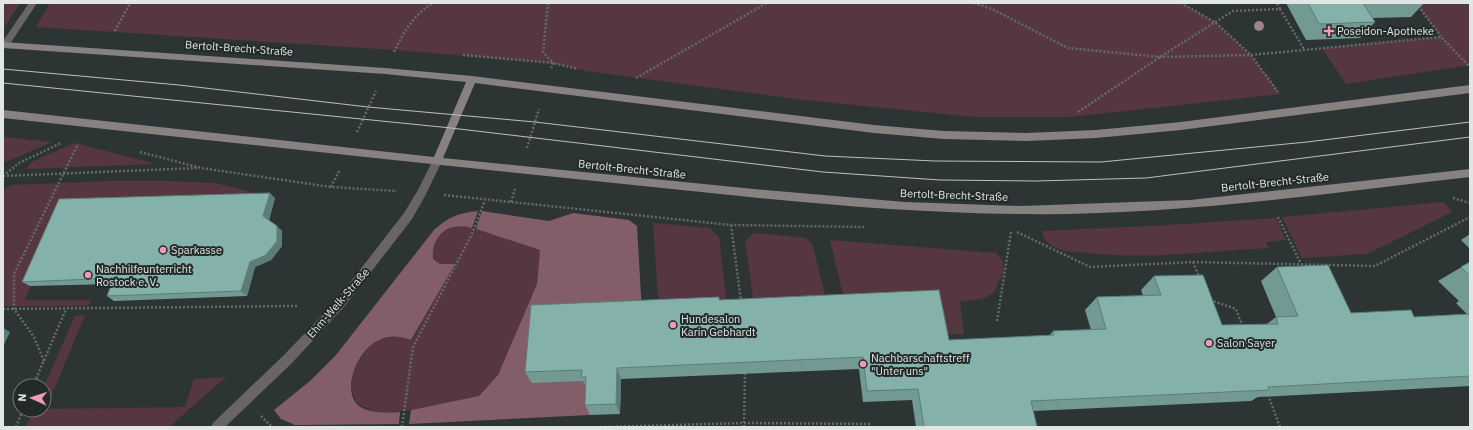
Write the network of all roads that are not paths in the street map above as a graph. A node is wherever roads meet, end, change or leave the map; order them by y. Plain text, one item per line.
1 (33, 3) edge
2 (4, 45) edge
3 (472, 79) junction
4 (1470, 88) edge
5 (3, 114) edge
6 (437, 161) junction
7 (1470, 173) edge
8 (217, 427) edge

1 - 2 street
2 - 3 main road, Bertolt-Brecht-Straße
3 - 4 main road, Bertolt-Brecht-Straße
3 - 6 main road
5 - 6 main road, Bertolt-Brecht-Straße
6 - 7 main road, Bertolt-Brecht-Straße
6 - 8 street, Ehm-Welk-Straße

